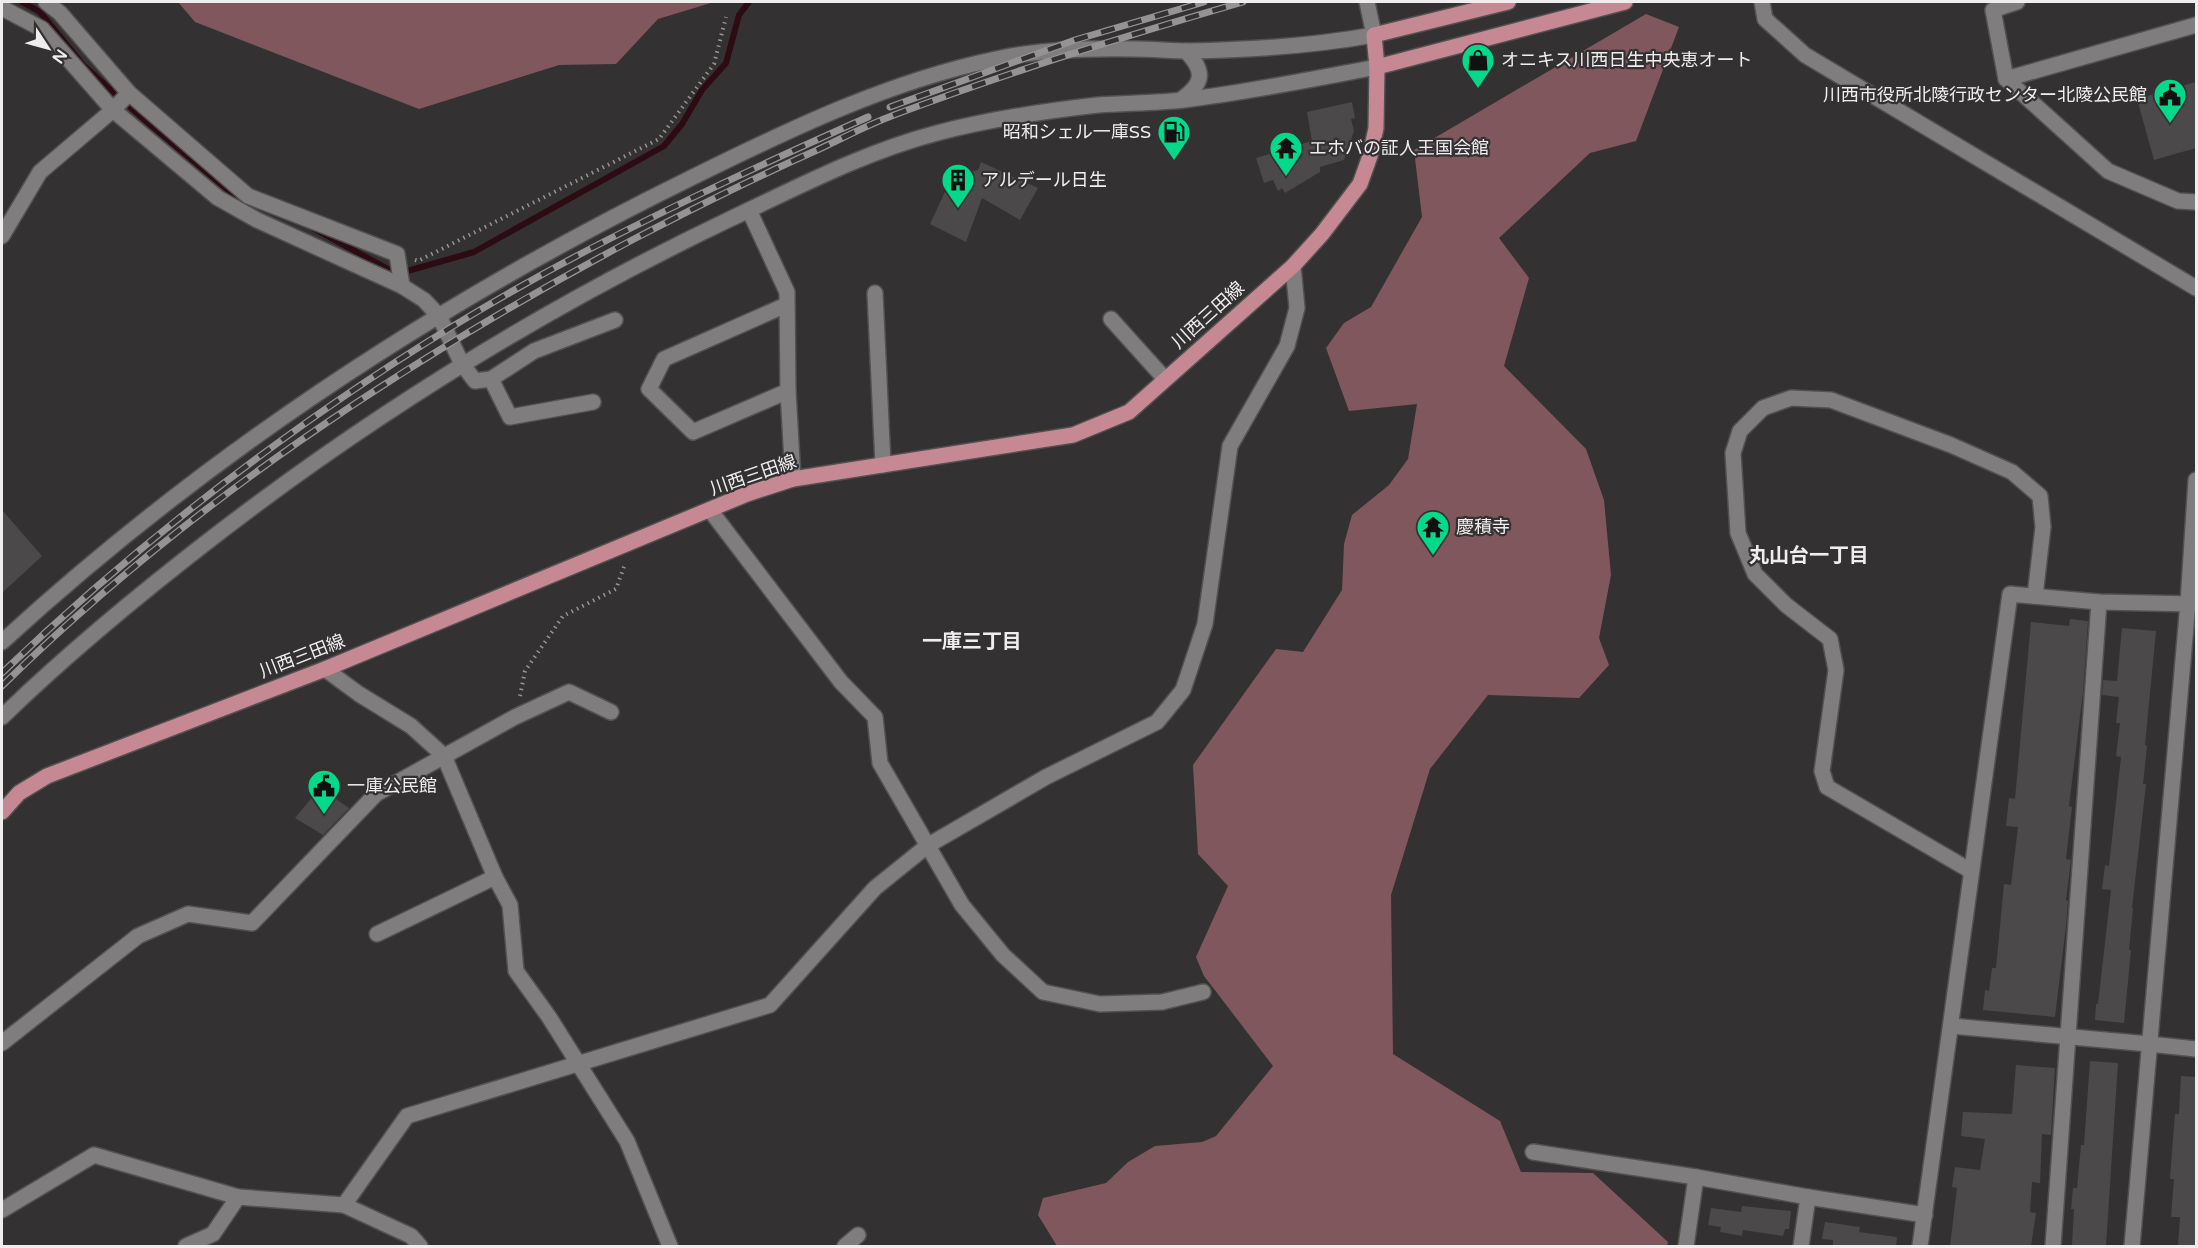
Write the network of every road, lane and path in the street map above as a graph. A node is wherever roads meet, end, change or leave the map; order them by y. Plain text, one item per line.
1 (46, 2) edge
2 (1367, 2) edge
3 (1508, 2) edge
4 (1623, 2) edge
5 (1762, 2) edge
6 (2017, 2) edge
7 (2, 8) edge
8 (726, 17) dead end
9 (2196, 25) edge
10 (1374, 35) junction
11 (1186, 51) junction
12 (1377, 67) junction
13 (2006, 79) junction
14 (129, 93) junction
15 (1182, 100) junction
16 (113, 110) junction
17 (2196, 202) edge
18 (748, 210) junction
19 (2, 236) edge
20 (397, 254) junction
21 (1293, 266) junction
22 (402, 286) junction
23 (2196, 288) edge
24 (875, 294) dead end
25 (786, 305) junction
26 (438, 316) junction
27 (1111, 319) dead end
28 (615, 320) dead end
29 (462, 364) junction
30 (491, 379) junction
31 (1165, 379) junction
32 (788, 391) junction
33 (593, 402) dead end
34 (882, 465) junction
35 (793, 478) junction
36 (2196, 480) edge
37 (710, 510) junction
38 (634, 540) junction
39 (2035, 596) junction
40 (2099, 602) junction
41 (2192, 604) edge
42 (2, 642) edge
43 (325, 669) junction
44 (610, 712) dead end
45 (2, 717) edge
46 (515, 717) junction
47 (444, 756) junction
48 (2, 812) edge
49 (927, 846) junction
50 (1971, 871) junction
51 (495, 878) junction
52 (377, 934) dead end
53 (1203, 992) dead end
54 (1951, 1026) junction
55 (2069, 1036) junction
56 (2, 1043) edge
57 (2149, 1044) junction
58 (2196, 1049) edge
59 (579, 1063) junction
60 (1533, 1152) dead end
61 (1696, 1177) junction
62 (238, 1197) junction
63 (1808, 1197) junction
64 (344, 1205) junction
65 (2, 1210) edge
66 (1925, 1215) junction
67 (858, 1235) dead end
68 (186, 1246) edge
69 (420, 1246) edge
70 (670, 1246) edge
71 (845, 1246) edge
72 (1686, 1246) edge
73 (1801, 1246) edge
74 (1920, 1246) edge
75 (2053, 1246) edge
76 (2132, 1246) edge

1 - 14 street
2 - 10 street
3 - 10 main road
4 - 12 main road
5 - 23 street
6 - 13 street
7 - 16 street
8 - 20 path
9 - 13 street
10 - 11 street
10 - 12 main road, 川西三田線
11 - 15 street
11 - 26 street
12 - 15 street
12 - 21 main road, 川西三田線
13 - 17 street
14 - 16 street
14 - 20 street
15 - 18 street
16 - 19 street
16 - 22 street
18 - 25 street
18 - 29 street
20 - 22 street
21 - 31 main road, 川西三田線
21 - 49 street
22 - 26 street
24 - 34 street
25 - 32 street
25 - 32 street
26 - 29 street
26 - 42 street
27 - 31 street
28 - 30 street
29 - 30 street
29 - 45 street
30 - 33 street
31 - 34 main road, 川西三田線
32 - 35 street
34 - 35 main road, 川西三田線
35 - 37 main road, 川西三田線
36 - 41 street
37 - 38 main road, 川西三田線
37 - 49 street
38 - 43 main road, 川西三田線
38 - 46 path
39 - 40 street
39 - 50 street
39 - 50 street
40 - 41 street
40 - 55 street
41 - 57 street
43 - 47 street
43 - 48 main road, 川西三田線
44 - 46 street
46 - 47 street
47 - 51 street
47 - 56 street
49 - 53 street
49 - 59 street
50 - 54 street
51 - 52 street
51 - 59 street
54 - 55 street
54 - 66 street
55 - 57 street
55 - 75 street
57 - 58 street
57 - 76 street
59 - 64 street
59 - 70 street
60 - 61 street
61 - 63 street
61 - 72 street
62 - 64 street
62 - 65 street
62 - 68 street
63 - 66 street
63 - 73 street
64 - 69 street
66 - 74 street
67 - 71 street

